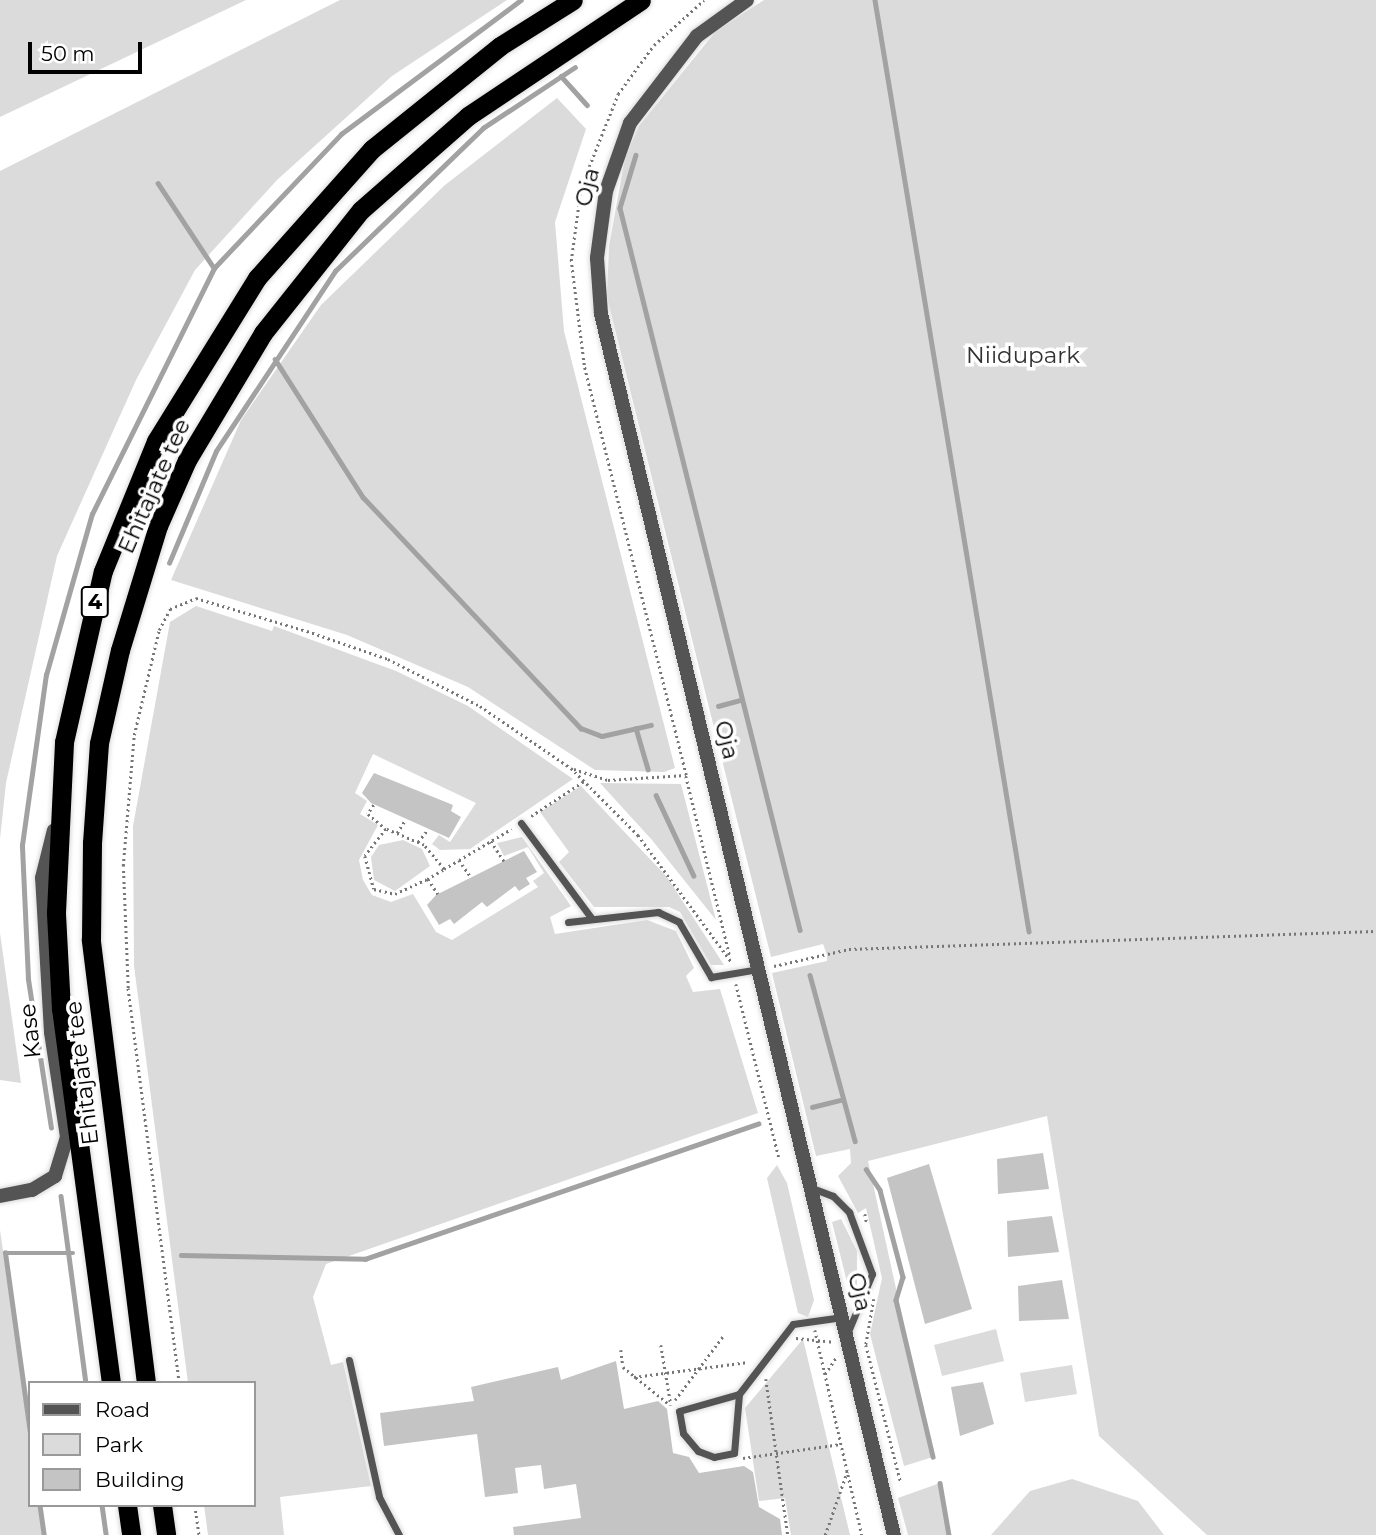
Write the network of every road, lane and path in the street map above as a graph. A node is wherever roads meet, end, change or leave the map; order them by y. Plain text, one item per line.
1 (573, 0) edge
2 (641, 0) edge
3 (747, 0) edge
4 (584, 781) junction
5 (373, 805) dead end
6 (405, 820) dead end
7 (56, 822) junction
8 (521, 823) junction
9 (386, 829) junction
10 (428, 829) dead end
11 (397, 833) junction
12 (491, 841) junction
13 (418, 842) junction
14 (459, 860) junction
15 (503, 860) dead end
16 (444, 869) junction
17 (471, 877) dead end
18 (427, 879) junction
19 (438, 894) dead end
20 (592, 919) junction
21 (568, 922) dead end
22 (1376, 931) edge
23 (731, 961) dead end
24 (760, 969) junction
25 (812, 1188) junction
26 (0, 1196) edge
27 (864, 1214) dead end
28 (870, 1237) dead end
29 (875, 1293) dead end
30 (844, 1317) junction
31 (813, 1321) junction
32 (724, 1335) dead end
33 (847, 1335) junction
34 (816, 1336) junction
35 (661, 1345) dead end
36 (788, 1347) dead end
37 (621, 1350) dead end
38 (349, 1360) dead end
39 (764, 1360) junction
40 (773, 1366) dead end
41 (699, 1369) junction
42 (666, 1373) junction
43 (825, 1374) junction
44 (766, 1376) junction
45 (634, 1377) junction
46 (111, 1381) edge
47 (146, 1381) edge
48 (179, 1381) edge
49 (739, 1394) junction
50 (671, 1405) junction
51 (679, 1411) junction
52 (841, 1444) junction
53 (734, 1453) junction
54 (777, 1457) junction
55 (848, 1472) junction
56 (901, 1483) dead end
57 (127, 1507) edge
58 (162, 1507) edge
59 (195, 1507) edge
60 (131, 1535) edge
61 (166, 1535) edge
62 (199, 1535) edge
63 (399, 1535) edge
64 (788, 1535) edge
65 (825, 1535) edge
66 (862, 1535) edge
67 (894, 1535) edge

1 - 7 highway, Ehitajate tee / 4
2 - 47 highway, Ehitajate tee / 4
3 - 24 street, Oja
4 - 8 path
4 - 23 path
4 - 48 path
5 - 9 path
6 - 11 path
7 - 26 street, Kase
7 - 46 highway, Ehitajate tee / 4
8 - 12 path
8 - 20 lane
9 - 11 path
9 - 18 path
10 - 13 path
11 - 13 path
12 - 14 path
12 - 15 path
13 - 16 path
14 - 16 path
14 - 17 path
16 - 18 path
18 - 19 path
20 - 21 lane
20 - 24 lane
22 - 24 path
24 - 25 street, Oja
25 - 30 street, Oja
25 - 33 lane
27 - 28 path
29 - 56 path
30 - 31 lane
30 - 33 street, Oja
31 - 34 path
31 - 39 lane
32 - 41 path
33 - 67 street, Oja
34 - 36 path
34 - 43 path
34 - 43 path
35 - 42 path
37 - 45 path
38 - 63 lane
39 - 41 path
39 - 44 path
39 - 49 lane
40 - 44 path
41 - 42 path
41 - 50 path
42 - 45 path
42 - 50 path
43 - 52 path
44 - 54 path
45 - 50 path
49 - 51 lane
49 - 53 lane
50 - 51 path
51 - 53 lane
52 - 54 path
52 - 55 path
53 - 54 path
54 - 64 path
55 - 65 path
55 - 66 path
57 - 60 highway
58 - 61 highway
59 - 62 path

